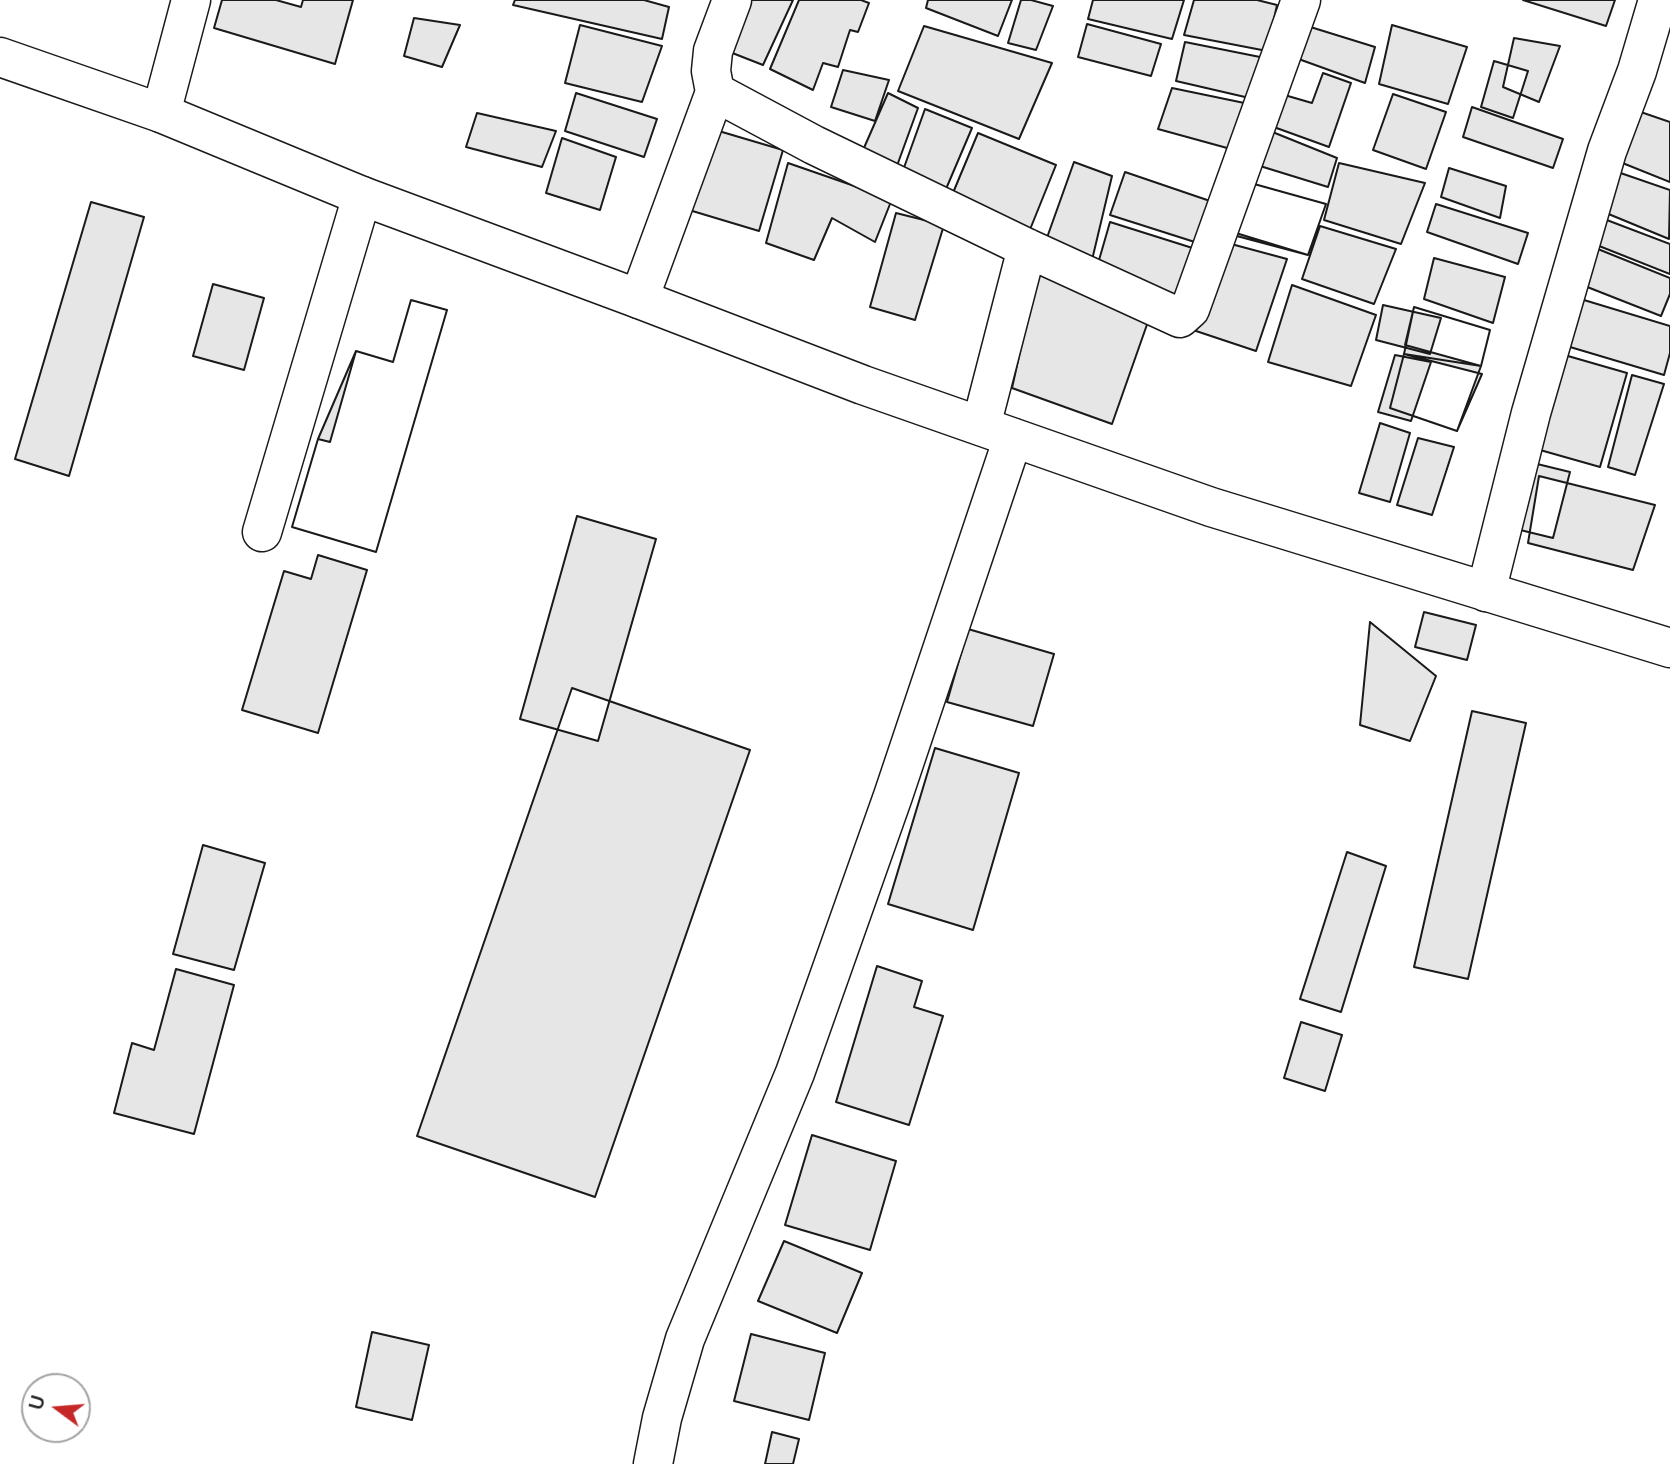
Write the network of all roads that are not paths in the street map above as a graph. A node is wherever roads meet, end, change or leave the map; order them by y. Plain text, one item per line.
1 (191, 0) edge
2 (732, 0) edge
3 (1301, 0) edge
4 (1658, 0) edge
5 (0, 57) edge
6 (715, 92) junction
7 (161, 113) junction
8 (362, 197) junction
9 (1027, 248) junction
10 (639, 299) junction
11 (997, 432) junction
12 (262, 532) dead end
13 (1486, 592) junction
14 (1670, 648) edge
15 (653, 1464) edge

1 - 7 street
2 - 6 street
3 - 9 street
4 - 13 street
5 - 7 street
6 - 9 street
6 - 10 street
7 - 8 street
8 - 10 street
8 - 12 street
9 - 11 street
10 - 11 street
11 - 13 street
11 - 15 street
13 - 14 street

